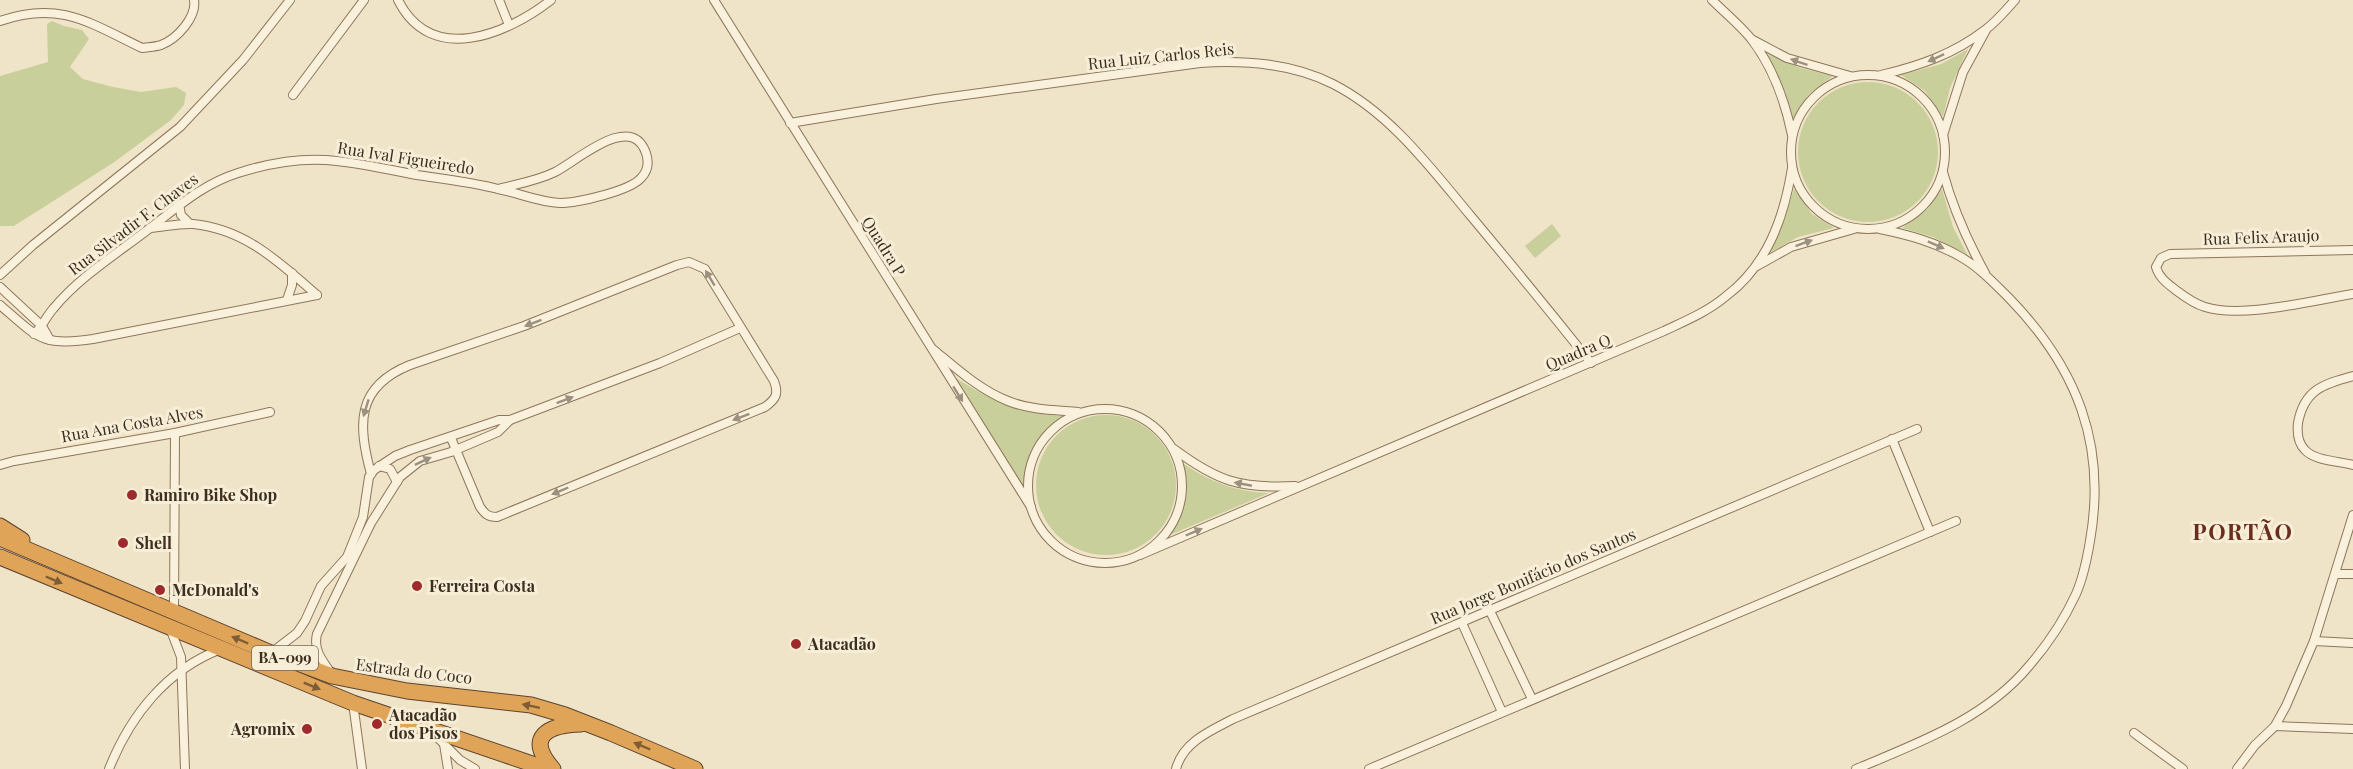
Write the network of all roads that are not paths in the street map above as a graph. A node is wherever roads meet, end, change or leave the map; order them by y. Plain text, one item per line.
1 (194, 0) edge
2 (290, 0) edge
3 (364, 0) edge
4 (398, 0) edge
5 (499, 0) edge
6 (551, 0) edge
7 (714, 0) edge
8 (1712, 0) edge
9 (2015, 0) edge
10 (0, 21) edge
11 (509, 25) junction
12 (1986, 29) junction
13 (1752, 39) junction
14 (1881, 75) junction
15 (1850, 76) junction
16 (293, 95) dead end
17 (790, 123) junction
18 (1943, 135) junction
19 (1792, 136) junction
20 (1792, 168) junction
21 (1943, 172) junction
22 (239, 173) joint
23 (536, 180) junction
24 (498, 189) junction
25 (538, 199) junction
26 (179, 204) junction
27 (190, 224) junction
28 (150, 228) junction
29 (1855, 228) junction
30 (1880, 229) junction
31 (2353, 250) edge
32 (1757, 267) junction
33 (292, 273) junction
34 (0, 275) edge
35 (1987, 276) junction
36 (0, 287) edge
37 (2353, 294) edge
38 (287, 300) junction
39 (0, 305) edge
40 (52, 310) junction
41 (33, 318) junction
42 (42, 326) junction
43 (25, 327) junction
44 (741, 328) junction
45 (34, 334) junction
46 (50, 340) junction
47 (928, 344) junction
48 (1591, 363) junction
49 (2353, 376) edge
50 (270, 412) dead end
51 (1078, 412) junction
52 (510, 420) junction
53 (1917, 429) dead end
54 (176, 433) junction
55 (451, 438) junction
56 (1892, 440) junction
57 (1172, 448) junction
58 (456, 450) junction
59 (0, 465) edge
60 (2353, 465) edge
61 (379, 466) junction
62 (371, 474) junction
63 (397, 482) junction
64 (1301, 485) junction
65 (367, 502) junction
66 (1031, 507) junction
67 (380, 508) junction
68 (2353, 515) edge
69 (1956, 521) dead end
70 (0, 526) edge
71 (1930, 532) junction
72 (0, 538) edge
73 (2348, 545) edge
74 (1140, 555) junction
75 (0, 557) edge
76 (52, 560) junction
77 (2336, 573) junction
78 (2353, 574) edge
79 (311, 607) junction
80 (1490, 611) junction
81 (174, 612) junction
82 (326, 614) junction
83 (1462, 623) junction
84 (170, 628) junction
85 (2314, 641) junction
86 (2353, 643) edge
87 (221, 648) junction
88 (271, 653) junction
89 (182, 672) junction
90 (332, 676) junction
91 (1532, 699) junction
92 (353, 703) junction
93 (1502, 712) junction
94 (586, 723) junction
95 (2275, 726) junction
96 (427, 727) junction
97 (2353, 729) edge
98 (2134, 733) dead end
99 (444, 744) junction
100 (2240, 768) edge
101 (109, 769) edge
102 (185, 769) edge
103 (362, 769) edge
104 (448, 769) edge
105 (475, 769) edge
106 (548, 769) edge
107 (553, 769) edge
108 (695, 769) edge
109 (1176, 769) edge
110 (1370, 769) edge
111 (1856, 769) edge
112 (2183, 769) edge

1 - 10 street
2 - 34 street
3 - 16 street
4 - 11 street
5 - 11 street
6 - 11 street
7 - 17 street, Quadra P
8 - 13 street
9 - 12 street
12 -> 14 street
12 - 18 street
15 -> 13 street
13 - 19 street
14 - 15 street
14 - 18 street
15 - 19 street
17 - 47 street, Quadra P
17 - 48 street, Rua Luiz Carlos Reis
18 - 21 street
19 - 20 street
20 - 29 street
20 - 32 street, Quadra Q
21 - 30 street
21 - 35 street
22 - 24 street, Rua Ival Figueiredo
22 - 26 street, Rua Silvadir F. Chaves
23 - 24 street, Rua Ival Figueiredo
23 - 25 street
23 - 25 street, Rua Ival Figueiredo
24 - 25 street, Rua Ival Figueiredo
26 - 27 street
26 - 28 street, Rua Silvadir F. Chaves
27 - 28 street
27 - 33 street
28 - 40 street, Rua Silvadir F. Chaves
29 - 30 street
32 -> 29 street
30 -> 35 street
31 - 37 street, Rua Felix Araujo
32 - 48 street, Quadra Q
33 - 38 street
33 - 38 street
35 - 111 street
36 - 41 street
38 - 46 street
39 - 43 street
40 - 41 street, Rua Silvadir F. Chaves
40 - 42 street, Rua Silvadir F. Chaves
41 - 42 street
41 - 43 street, Rua Silvadir F. Chaves
42 - 45 street, Rua Silvadir F. Chaves
42 - 46 street
43 - 45 street
52 -> 44 street
44 -> 58 street
44 -> 62 street
45 - 46 street
47 - 51 street
47 -> 66 street, Quadra P
48 - 64 street, Quadra Q
49 - 60 street
50 - 54 street, Rua Ana Costa Alves
51 - 57 street
51 - 66 street
52 - 55 street
52 - 58 street
53 - 56 street, Rua Jorge Bonifácio dos Santos
54 - 59 street, Rua Ana Costa Alves
54 - 81 street
55 - 58 street
55 - 61 street
56 - 71 street
56 - 80 street, Rua Jorge Bonifácio dos Santos
64 -> 57 street
57 - 74 street
63 -> 58 street
61 - 62 street
61 - 63 street
62 - 65 street
63 - 67 street
74 -> 64 street
65 - 67 street
65 - 79 street
66 - 74 street
67 - 82 street
68 - 73 street
69 - 71 street
70 - 76 highway
71 - 91 street
72 - 76 highway, Estrada do Coco / BA-099
73 - 77 street
75 -> 84 highway, BA-099
76 - 81 highway, Estrada do Coco / BA-099
77 - 78 street
77 - 85 street
79 - 82 street
79 - 88 street
80 - 83 street, Rua Jorge Bonifácio dos Santos
80 - 91 street
88 -> 81 highway, Estrada do Coco / BA-099
82 - 90 street
83 - 93 street
83 - 109 street, Rua Jorge Bonifácio dos Santos
84 - 87 highway, BA-099
84 - 89 street
85 - 86 street
85 - 95 street
87 - 89 street
87 -> 92 highway, BA-099
88 - 90 highway, Estrada do Coco / BA-099
89 - 101 street
89 - 102 street
94 -> 90 highway, Estrada do Coco / BA-099
91 - 93 street
92 - 96 highway, BA-099
92 - 103 street
93 - 110 street
94 - 107 highway
108 -> 94 highway, Estrada do Coco / BA-099
95 - 97 street
95 - 100 street
96 - 99 street
96 - 106 highway, BA-099
98 - 112 street
99 - 104 street
99 - 105 street

